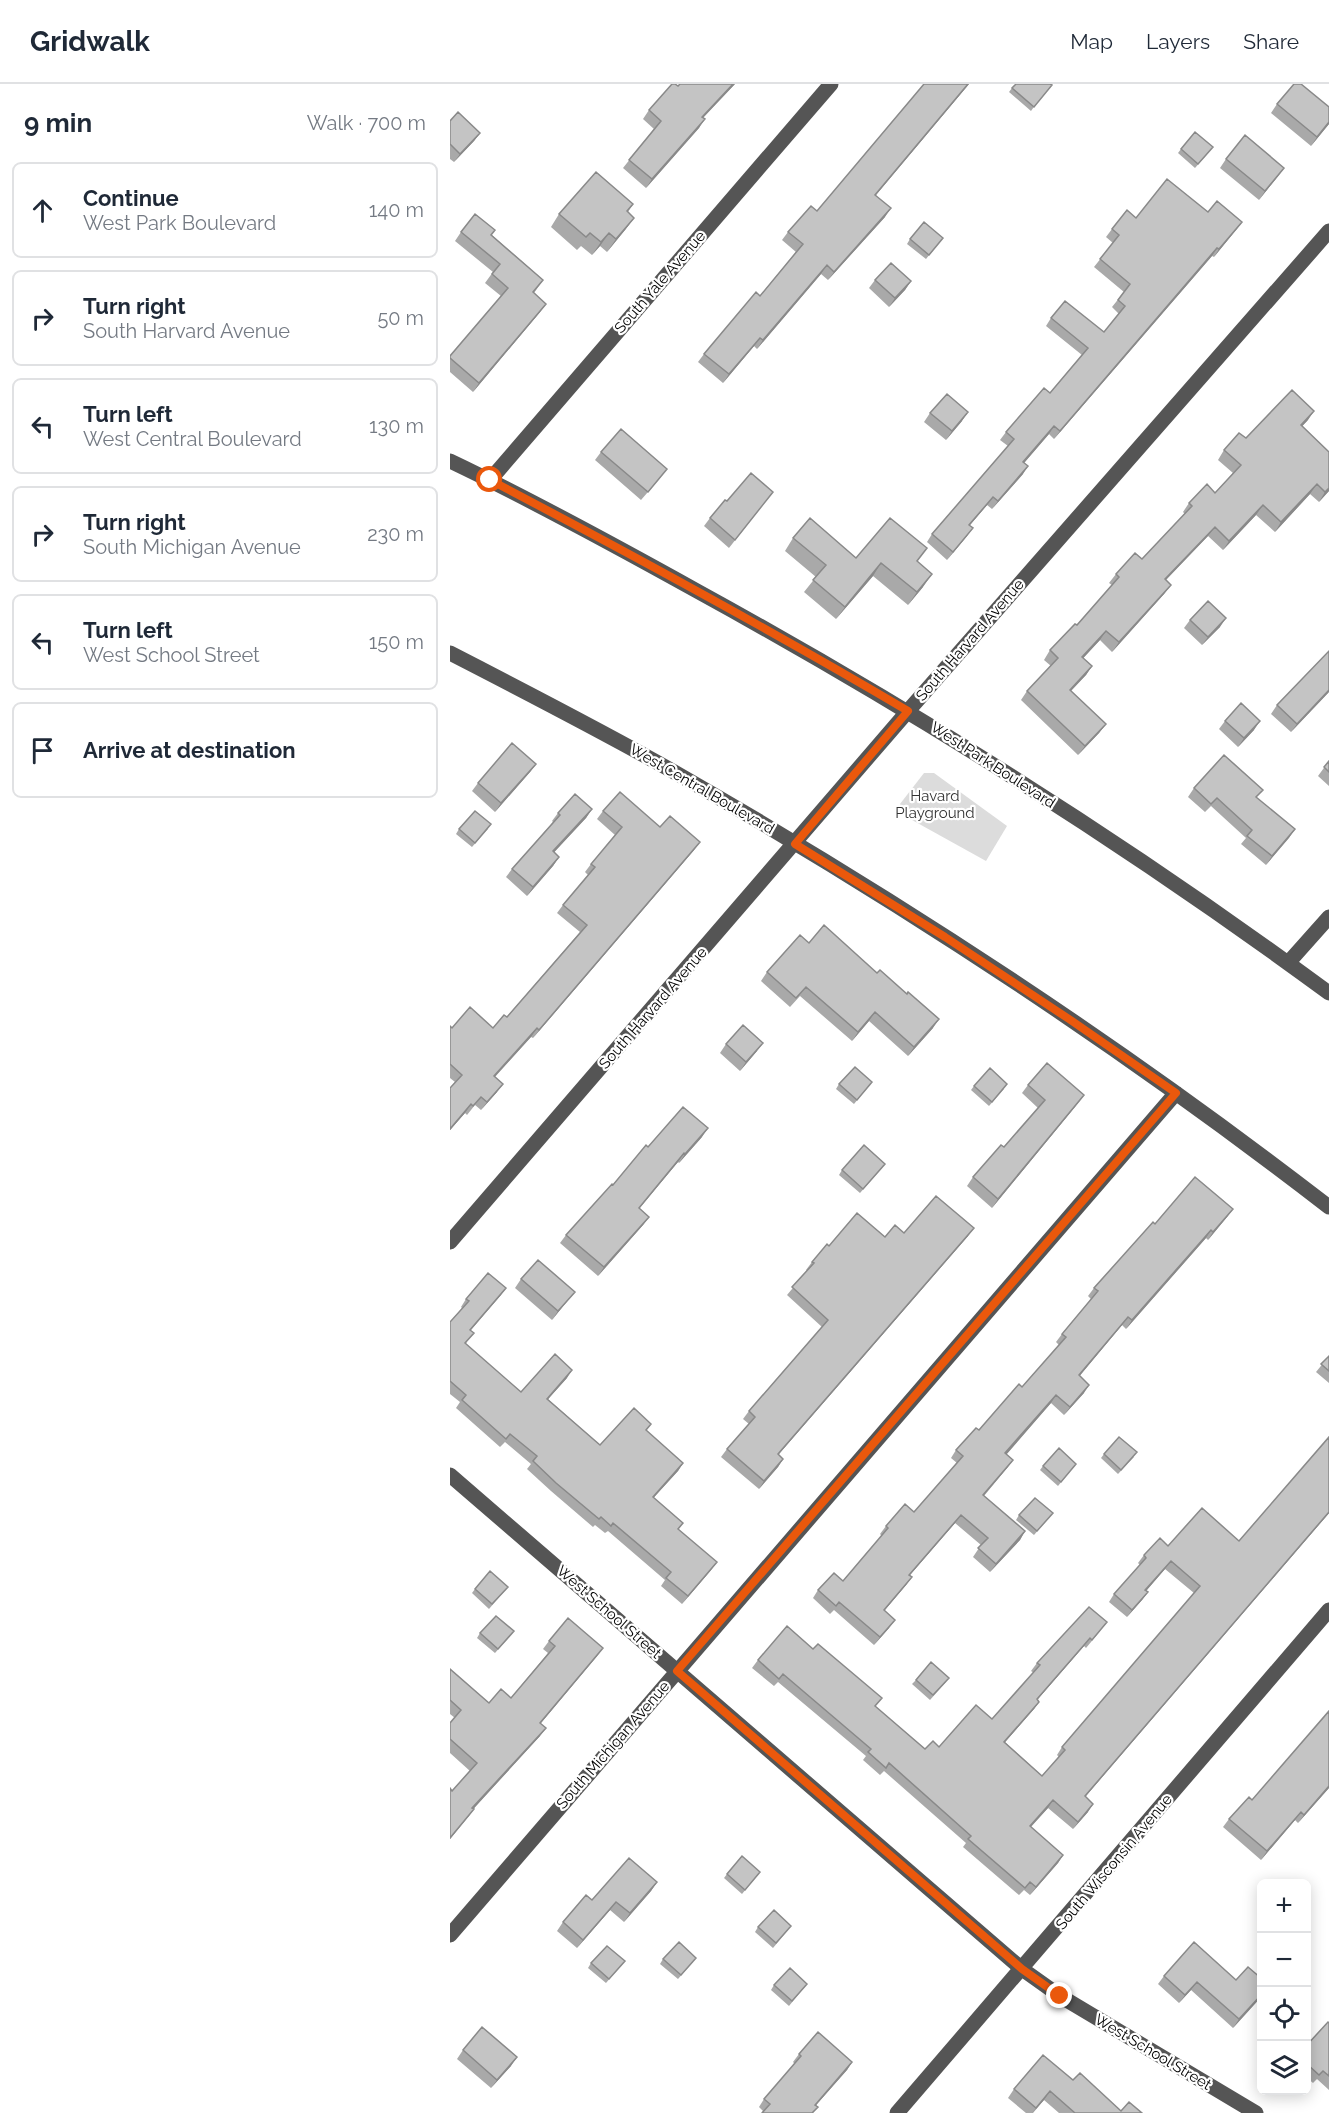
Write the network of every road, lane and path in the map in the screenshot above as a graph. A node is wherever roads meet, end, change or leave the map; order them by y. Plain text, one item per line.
1 (831, 84) edge
2 (1329, 231) edge
3 (450, 461) edge
4 (490, 480) junction
5 (450, 652) edge
6 (908, 711) junction
7 (795, 844) junction
8 (1329, 917) edge
9 (1288, 963) junction
10 (1329, 993) edge
11 (1176, 1093) junction
12 (1329, 1207) edge
13 (450, 1242) edge
14 (450, 1475) edge
15 (1329, 1610) edge
16 (677, 1671) junction
17 (450, 1935) edge
18 (1022, 1969) junction
19 (897, 2113) edge
20 (1256, 2113) edge

1 - 4 street, South Yale Avenue
2 - 6 street, South Harvard Avenue
3 - 4 street, West Park Boulevard
4 - 6 street, West Park Boulevard
5 - 7 street, West Central Boulevard
6 - 7 street, South Harvard Avenue
6 - 9 street, West Park Boulevard
7 - 11 street, West Central Boulevard
7 - 13 street, South Harvard Avenue
8 - 9 street
9 - 10 street, West Park Boulevard
11 - 12 street, West Central Boulevard
11 - 16 street, South Michigan Avenue
14 - 16 street, West School Street
15 - 18 street, South Wisconsin Avenue
16 - 17 street, South Michigan Avenue
16 - 18 street, West School Street
18 - 19 street, South Wisconsin Avenue
18 - 20 street, West School Street

